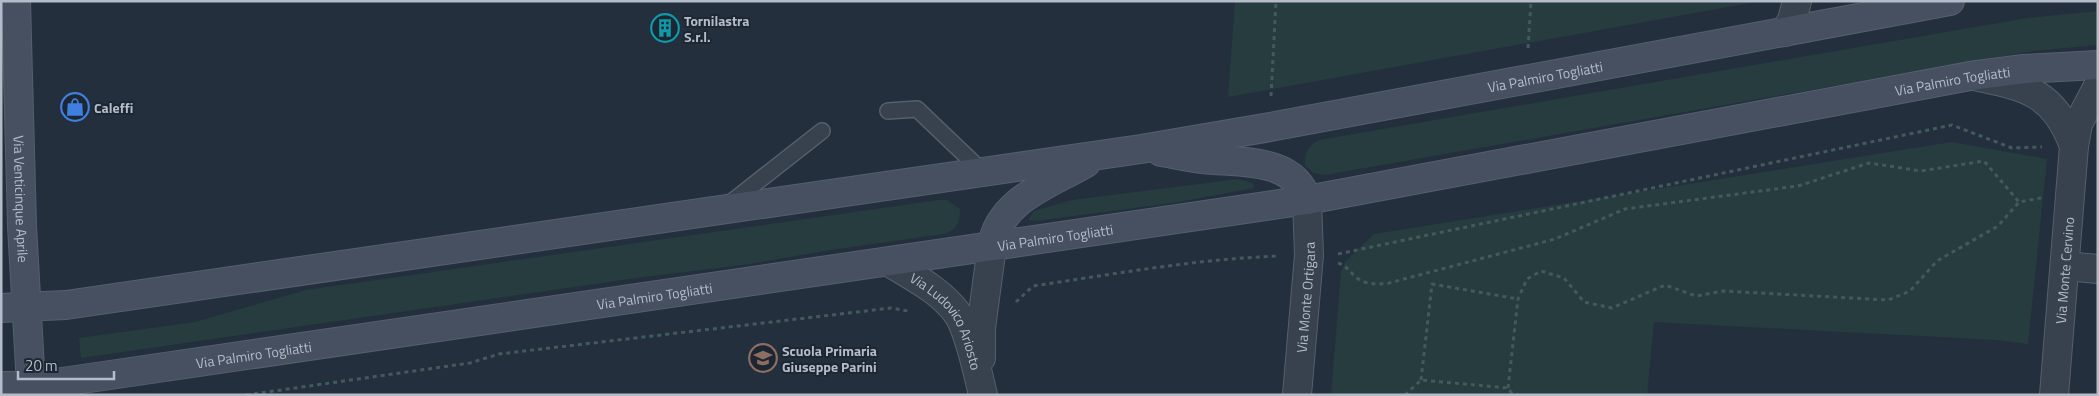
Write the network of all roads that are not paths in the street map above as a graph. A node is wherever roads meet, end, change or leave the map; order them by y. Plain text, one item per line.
1 (16, 1) edge
2 (1798, 1) edge
3 (1950, 1) edge
4 (1785, 32) junction
5 (2098, 65) edge
6 (1970, 76) junction
7 (2098, 86) edge
8 (888, 111) dead end
9 (822, 132) dead end
10 (2074, 146) junction
11 (1141, 148) junction
12 (1098, 155) junction
13 (983, 172) junction
14 (1307, 200) junction
15 (722, 210) junction
16 (992, 246) junction
17 (889, 262) junction
18 (2065, 266) junction
19 (2098, 269) edge
20 (14, 308) edge
21 (1, 386) edge
22 (31, 390) edge
23 (983, 395) edge
24 (1296, 395) edge
25 (2054, 395) edge

1 - 20 street, Via Venticinque Aprile
2 - 4 street
3 - 4 street, Via Palmiro Togliatti
4 - 11 street, Via Palmiro Togliatti
5 - 6 street, Via Palmiro Togliatti
6 - 10 street
6 - 14 street, Via Palmiro Togliatti
7 - 10 street, Via Monte Cervino
8 - 13 lane
9 - 15 lane
10 - 18 street, Via Monte Cervino
11 - 12 street, Via Palmiro Togliatti
11 - 14 street, Via Palmiro Togliatti
12 - 13 street, Via Palmiro Togliatti
12 - 16 street
13 - 15 street, Via Palmiro Togliatti
14 - 16 street, Via Palmiro Togliatti
14 - 24 street, Via Monte Ortigara
15 - 20 street, Via Palmiro Togliatti
16 - 17 street, Via Palmiro Togliatti
16 - 23 street, Via Ludovico Ariosto
17 - 22 street, Via Palmiro Togliatti
17 - 23 street, Via Ludovico Ariosto
18 - 19 street
18 - 25 street, Via Monte Cervino
20 - 22 street, Via Venticinque Aprile
21 - 22 street, Via Palmiro Togliatti

